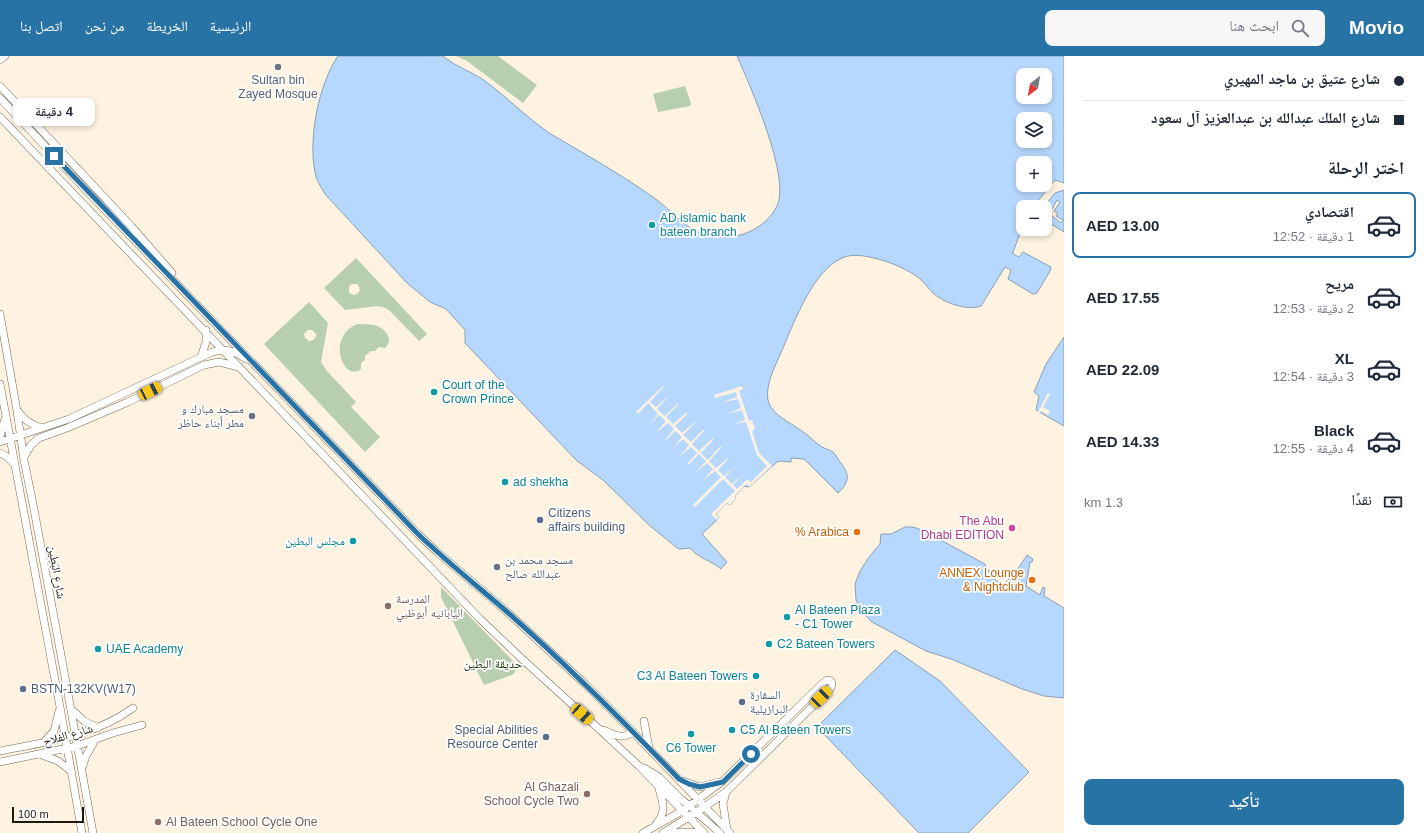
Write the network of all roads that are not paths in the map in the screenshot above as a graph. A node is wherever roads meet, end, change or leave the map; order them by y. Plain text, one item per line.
1 (5, 56) edge
2 (0, 60) edge
3 (0, 86) edge
4 (0, 98) edge
5 (1, 119) edge
6 (192, 300) junction
7 (0, 314) edge
8 (206, 330) junction
9 (223, 349) junction
10 (202, 357) junction
11 (256, 366) junction
12 (241, 368) junction
13 (0, 384) edge
14 (130, 391) junction
15 (128, 402) junction
16 (17, 411) junction
17 (6, 416) junction
18 (43, 428) junction
19 (20, 435) junction
20 (0, 436) edge
21 (45, 436) junction
22 (10, 438) junction
23 (0, 442) edge
24 (0, 453) edge
25 (24, 460) junction
26 (16, 465) junction
27 (60, 707) junction
28 (133, 708) dead end
29 (72, 710) junction
30 (644, 721) dead end
31 (142, 725) dead end
32 (98, 728) junction
33 (599, 729) junction
34 (633, 732) junction
35 (76, 735) junction
36 (65, 738) junction
37 (95, 740) junction
38 (43, 743) junction
39 (77, 746) junction
40 (649, 748) junction
41 (67, 749) junction
42 (0, 751) edge
43 (42, 755) junction
44 (0, 762) edge
45 (638, 766) junction
46 (71, 771) junction
47 (81, 771) junction
48 (679, 779) junction
49 (723, 782) junction
50 (658, 785) junction
51 (726, 792) junction
52 (698, 800) junction
53 (689, 806) junction
54 (705, 807) junction
55 (682, 811) junction
56 (697, 812) junction
57 (689, 817) junction
58 (651, 828) junction
59 (729, 832) edge
60 (82, 833) edge
61 (93, 833) edge
62 (643, 833) edge
63 (663, 833) edge
64 (672, 833) edge
65 (699, 833) edge
66 (704, 833) edge
67 (720, 833) edge

1 - 2 main road
3 - 6 main road
4 - 6 main road
5 - 8 main road
6 - 11 main road
7 - 16 main road, شارع البَطِين
8 - 9 main road
8 - 10 main road
9 - 10 main road
9 - 11 main road
9 - 12 main road
10 - 14 main road
11 - 34 main road
12 - 15 main road
12 - 33 main road
13 - 17 main road, شارع البَطِين
14 - 15 main road
14 - 18 main road
15 - 21 main road
16 - 18 main road
16 - 19 main road, شارع البَطِين
17 - 20 main road
17 - 22 main road, شارع البَطِين
18 - 19 main road
18 - 21 main road
19 - 22 main road
19 - 25 main road, شارع البَطِين
21 - 25 main road
22 - 23 main road
22 - 26 main road, شارع البَطِين
24 - 26 main road
25 - 29 main road, شارع البَطِين
26 - 27 main road, شارع البَطِين
27 - 36 main road, شارع البَطِين
27 - 38 main road
28 - 32 main road, شارع الفلاح
29 - 32 main road
29 - 35 main road, شارع البَطِين
30 - 40 main road
31 - 37 main road, شارع الفلاح
32 - 35 main road, شارع الفلاح
33 - 34 main road
33 - 45 main road
34 - 40 main road
35 - 36 main road, شارع الفلاح
35 - 39 main road, شارع البَطِين
36 - 38 main road, شارع الفلاح
36 - 41 main road, شارع البَطِين
37 - 39 main road, شارع الفلاح
37 - 47 main road
38 - 42 main road, شارع الفلاح
39 - 41 main road, شارع الفلاح
39 - 47 main road, شارع البَطِين
40 - 48 main road
41 - 43 main road, شارع الفلاح
41 - 46 main road, شارع البَطِين
43 - 44 main road, شارع الفلاح
43 - 46 main road
45 - 50 main road
45 - 53 main road
46 - 60 main road, شارع البَطِين
47 - 61 main road, شارع البَطِين
48 - 49 main road
48 - 52 main road
49 - 51 main road
49 - 52 main road
50 - 55 main road
50 - 58 main road
51 - 54 main road
51 - 59 main road
52 - 53 main road
52 - 54 main road
53 - 54 main road
53 - 55 main road
54 - 56 main road
54 - 59 main road
55 - 56 main road
55 - 57 main road
55 - 58 main road
56 - 57 main road
56 - 67 main road
57 - 63 main road
57 - 66 main road
58 - 62 main road
64 - 65 main road

